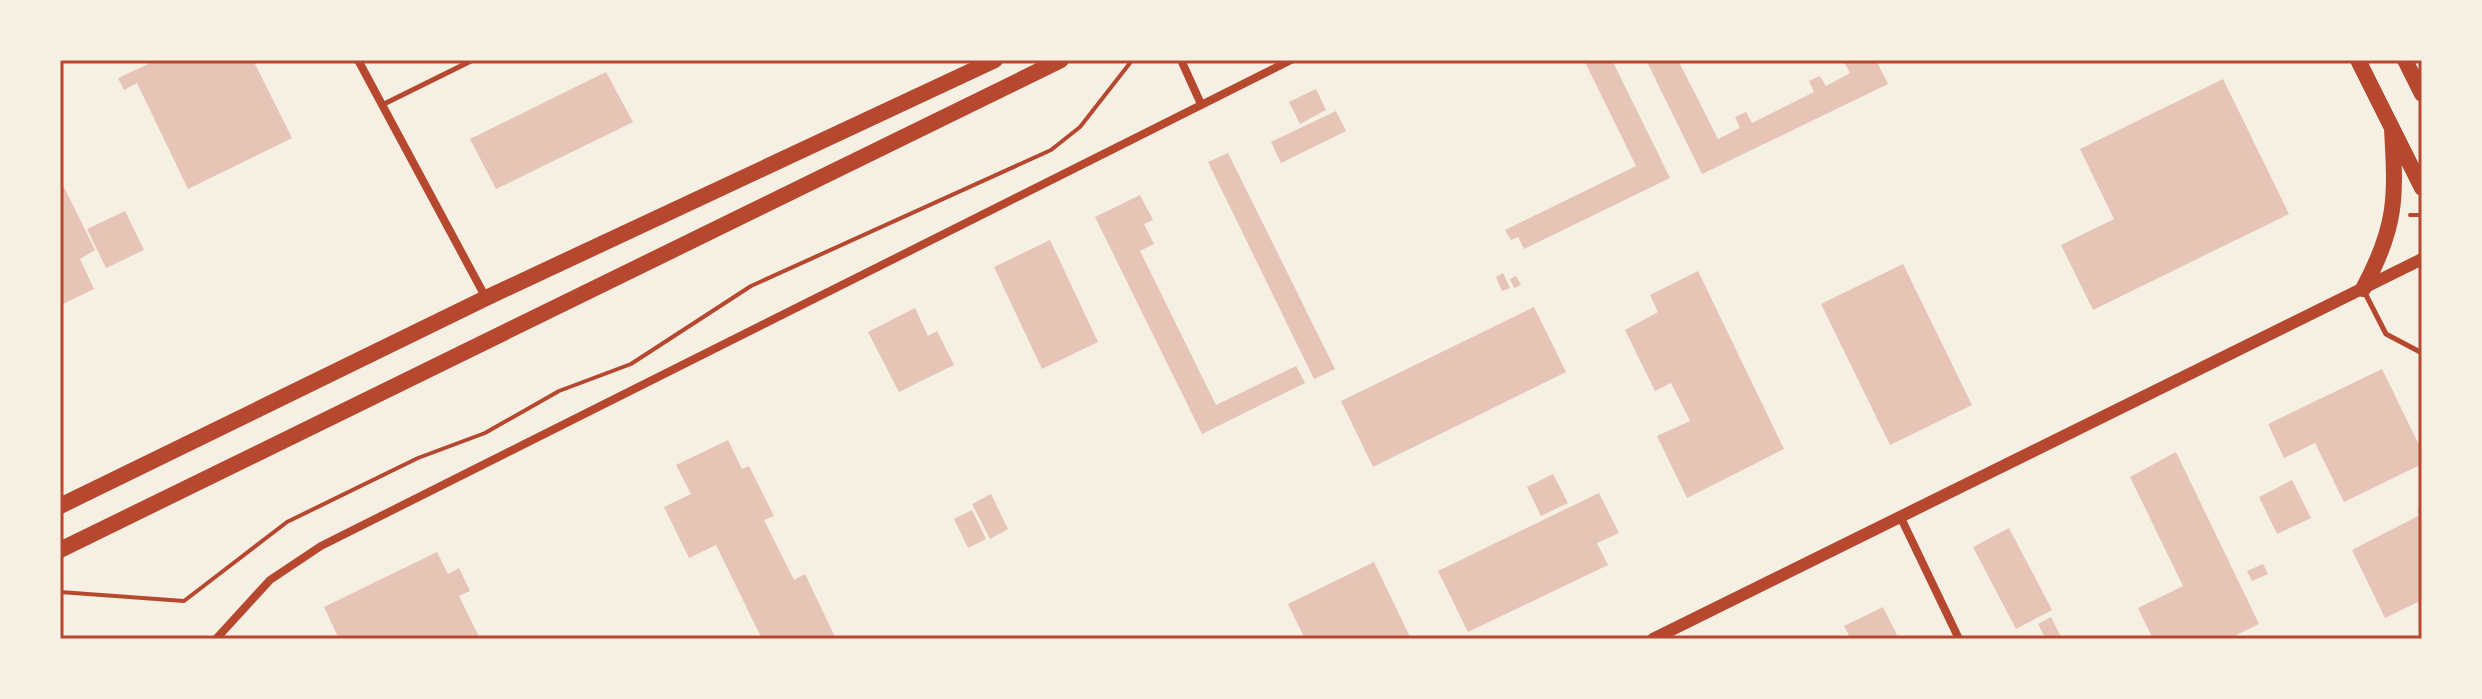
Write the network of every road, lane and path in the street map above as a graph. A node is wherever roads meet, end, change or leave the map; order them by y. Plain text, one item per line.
1 (358, 60) edge
2 (473, 60) edge
3 (995, 60) edge
4 (1061, 60) edge
5 (1181, 60) edge
6 (1291, 60) edge
7 (2358, 60) edge
8 (2405, 60) edge
9 (1130, 63) dead end
10 (2422, 94) edge
11 (1201, 104) junction
12 (381, 106) junction
13 (2392, 129) junction
14 (2422, 188) edge
15 (2420, 215) edge
16 (2403, 216) dead end
17 (2422, 259) edge
18 (2363, 289) junction
19 (486, 298) junction
20 (2422, 353) edge
21 (60, 506) edge
22 (1900, 516) junction
23 (60, 550) edge
24 (60, 592) edge
25 (216, 639) edge
26 (1653, 639) edge
27 (1959, 639) edge

1 - 12 street
2 - 12 lane
3 - 19 main road
4 - 23 main road
5 - 11 street
6 - 11 street
7 - 13 main road
8 - 10 main road
9 - 24 path
11 - 25 street
12 - 19 street
13 - 14 main road
13 - 18 main road
15 - 16 path
17 - 18 street
18 - 20 lane
18 - 22 street
19 - 21 main road
22 - 26 street
22 - 27 street

